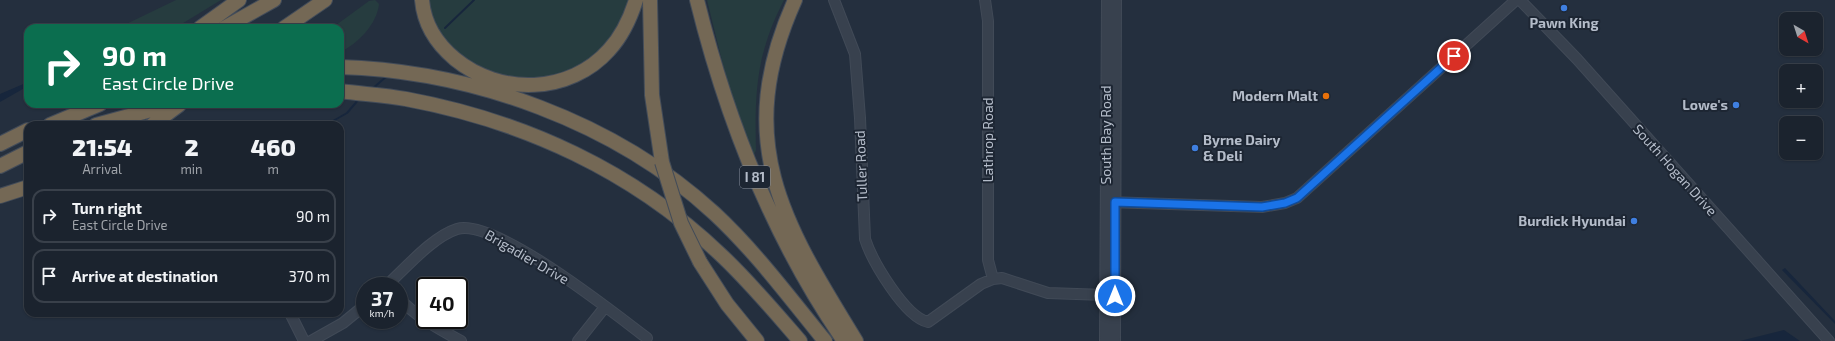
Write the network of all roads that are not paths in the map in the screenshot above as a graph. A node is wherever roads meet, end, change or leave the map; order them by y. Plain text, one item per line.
1 (239, 0) edge
2 (274, 0) edge
3 (325, 0) edge
4 (422, 0) edge
5 (636, 0) edge
6 (650, 0) edge
7 (696, 0) edge
8 (795, 0) edge
9 (834, 0) edge
10 (985, 0) edge
11 (1107, 0) edge
12 (1116, 0) edge
13 (1516, 0) edge
14 (1520, 0) edge
15 (206, 24) edge
16 (231, 24) edge
17 (290, 24) edge
18 (344, 67) edge
19 (344, 91) edge
20 (73, 108) edge
21 (90, 108) edge
22 (158, 108) edge
23 (175, 108) edge
24 (47, 121) edge
25 (60, 121) edge
26 (111, 121) edge
27 (158, 121) edge
28 (24, 132) edge
29 (24, 137) edge
30 (0, 144) edge
31 (0, 148) edge
32 (24, 154) edge
33 (0, 166) edge
34 (24, 187) edge
35 (0, 196) edge
36 (1111, 202) junction
37 (398, 277) edge
38 (993, 279) junction
39 (1105, 295) junction
40 (408, 306) edge
41 (606, 307) junction
42 (356, 312) edge
43 (292, 317) edge
44 (647, 338) dead end
45 (304, 341) edge
46 (311, 341) edge
47 (461, 341) edge
48 (578, 341) edge
49 (757, 341) edge
50 (800, 341) edge
51 (825, 341) edge
52 (844, 341) edge
53 (856, 341) edge
54 (1105, 341) edge
55 (1115, 341) edge
56 (1829, 341) edge

1 - 15 highway
2 - 16 highway
3 - 17 highway
4 - 5 highway
6 - 49 highway, bridge
7 - 52 highway, I 81
8 - 53 highway
9 - 38 street, Tuller Road
10 - 38 street, Lathrop Road
11 - 36 street, South Bay Road
12 - 36 street, South Bay Road
13 - 36 street
14 - 56 street, South Hogan Drive
18 - 51 highway
19 - 50 highway
20 - 24 highway
21 - 25 highway
22 - 26 highway
23 - 27 highway
28 - 30 highway
29 - 31 highway
32 - 33 highway
34 - 35 highway
36 - 39 street, South Bay Road
36 - 55 street, South Bay Road
37 - 41 street, Brigadier Drive
38 - 39 street
39 - 54 street, South Bay Road
40 - 47 street
41 - 44 street, Brigadier Drive
41 - 48 street
42 - 46 street
43 - 45 street

